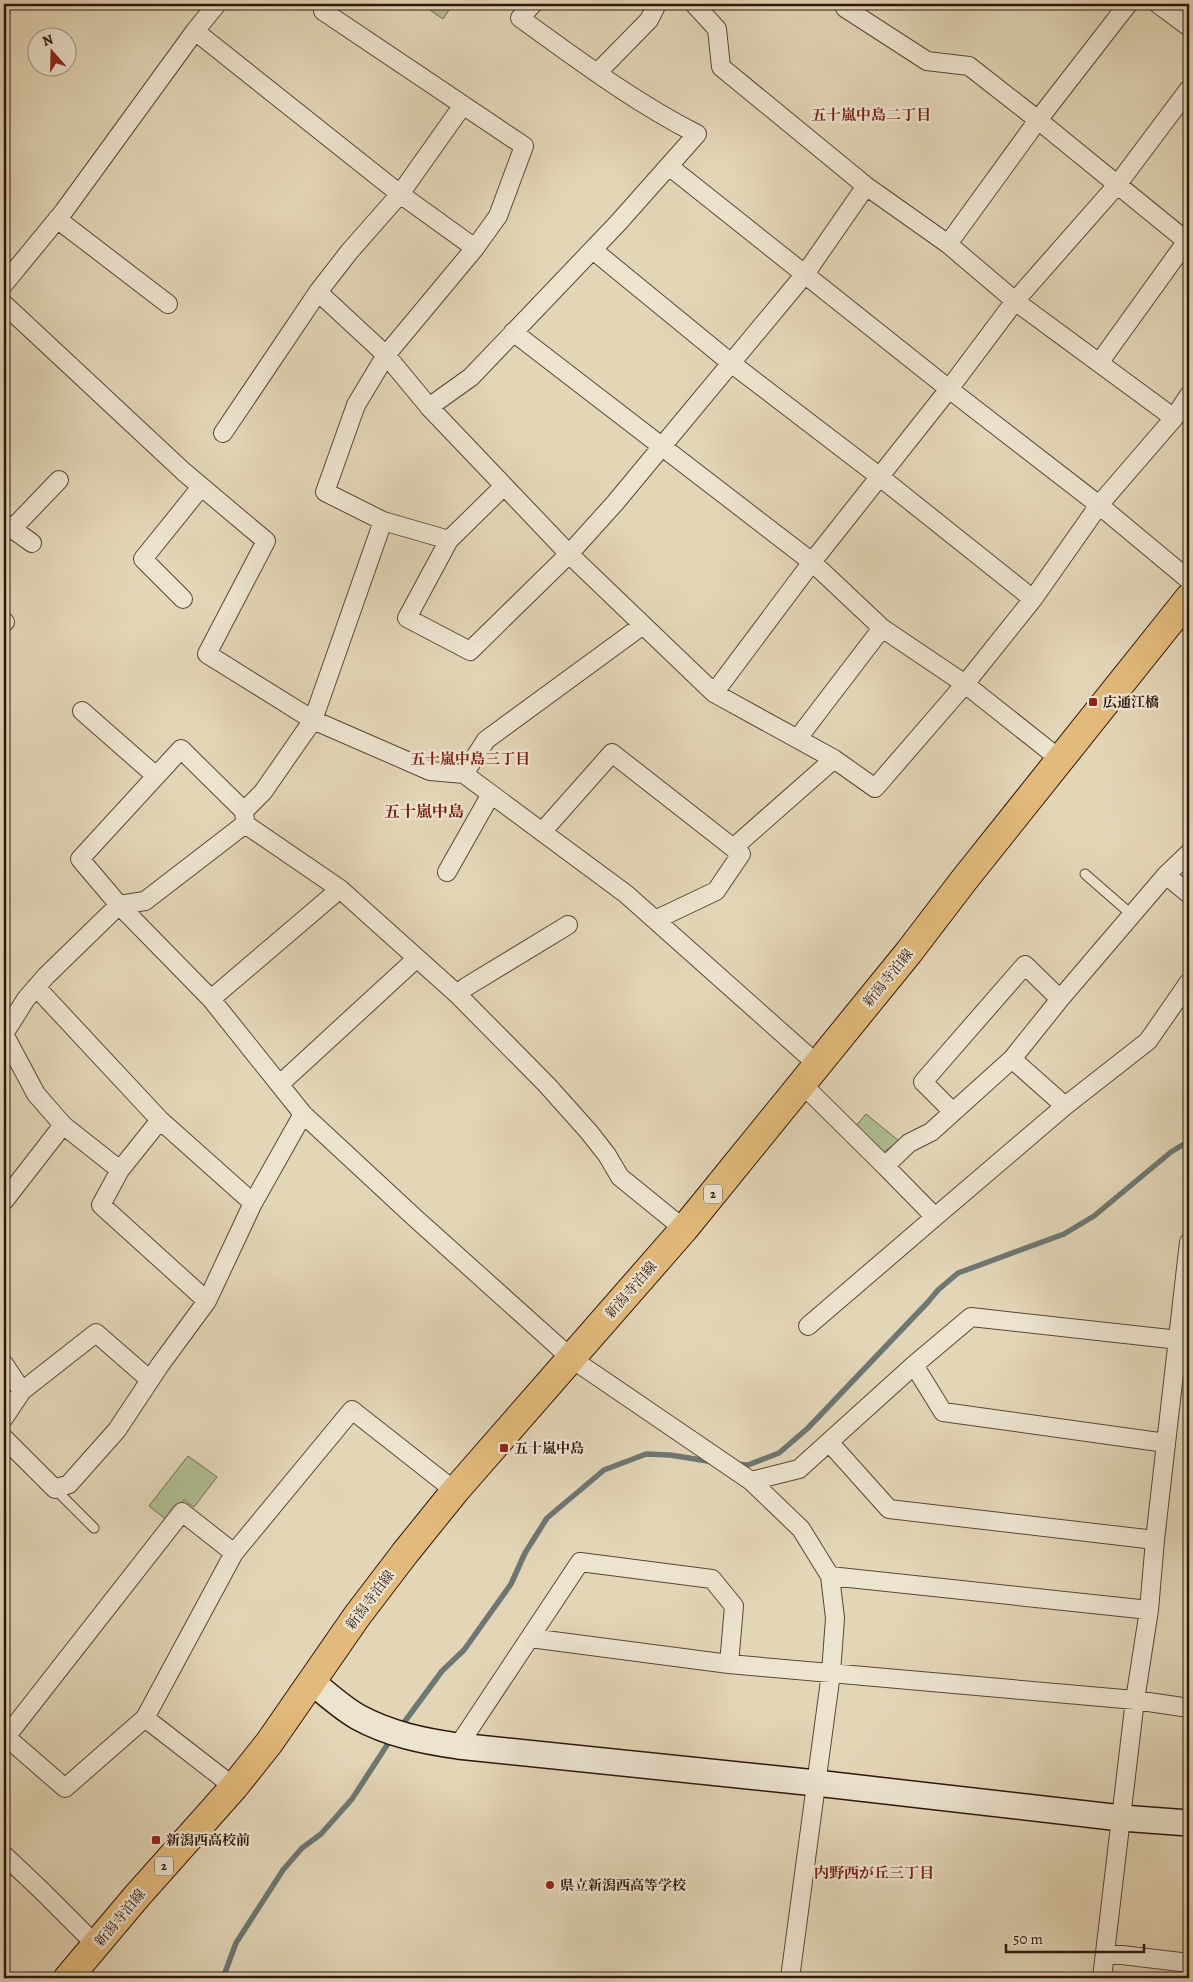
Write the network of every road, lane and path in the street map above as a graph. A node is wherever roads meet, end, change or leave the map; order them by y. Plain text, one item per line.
1 (217, 4) edge
2 (328, 4) edge
3 (533, 4) edge
4 (657, 4) edge
5 (694, 4) edge
6 (848, 4) edge
7 (1128, 4) edge
8 (1158, 4) edge
9 (1189, 28) edge
10 (195, 30) junction
11 (597, 73) junction
12 (1189, 89) edge
13 (463, 105) junction
14 (1038, 120) junction
15 (670, 167) junction
16 (1116, 185) junction
17 (866, 186) junction
18 (400, 194) junction
19 (58, 218) junction
20 (1188, 241) edge
21 (948, 244) junction
22 (475, 248) junction
23 (593, 250) junction
24 (805, 274) junction
25 (4, 284) edge
26 (318, 292) junction
27 (1015, 301) junction
28 (4, 304) edge
29 (168, 304) dead end
30 (513, 332) junction
31 (386, 355) junction
32 (731, 363) junction
33 (1100, 363) junction
34 (949, 389) junction
35 (1189, 395) edge
36 (429, 407) junction
37 (1174, 418) junction
38 (223, 433) dead end
39 (661, 446) junction
40 (880, 477) junction
41 (59, 480) dead end
42 (200, 486) junction
43 (504, 486) junction
44 (1098, 505) junction
45 (383, 521) junction
46 (8, 526) edge
47 (449, 540) junction
48 (32, 543) dead end
49 (569, 554) junction
50 (812, 562) junction
51 (1189, 580) edge
52 (1189, 598) edge
53 (183, 599) dead end
54 (1033, 599) junction
55 (643, 625) junction
56 (882, 628) junction
57 (965, 684) junction
58 (714, 693) junction
59 (82, 711) dead end
60 (313, 720) junction
61 (798, 738) junction
62 (834, 759) junction
63 (1061, 760) junction
64 (464, 774) junction
65 (156, 776) junction
66 (491, 794) junction
67 (245, 818) junction
68 (542, 832) junction
69 (733, 848) junction
70 (1189, 853) edge
71 (447, 872) dead end
72 (1086, 874) dead end
73 (1166, 875) junction
74 (340, 889) junction
75 (1189, 894) edge
76 (118, 905) junction
77 (1132, 915) junction
78 (656, 920) junction
79 (568, 925) dead end
80 (417, 958) junction
81 (1189, 982) edge
82 (36, 987) junction
83 (457, 994) junction
84 (210, 999) junction
85 (1060, 999) junction
86 (4, 1034) edge
87 (1012, 1059) junction
88 (810, 1074) junction
89 (280, 1084) junction
90 (1064, 1106) junction
91 (953, 1112) junction
92 (303, 1114) junction
93 (160, 1120) junction
94 (63, 1125) junction
95 (885, 1166) junction
96 (120, 1170) junction
97 (4, 1201) edge
98 (253, 1203) junction
99 (935, 1217) junction
100 (684, 1229) junction
101 (1189, 1242) edge
102 (207, 1301) junction
103 (808, 1326) dead end
104 (1183, 1340) edge
105 (572, 1359) junction
106 (4, 1364) edge
107 (914, 1365) junction
108 (150, 1380) junction
109 (22, 1391) junction
110 (4, 1418) edge
111 (4, 1438) edge
112 (829, 1442) junction
113 (1166, 1443) junction
114 (751, 1481) junction
115 (56, 1489) junction
116 (455, 1491) junction
117 (94, 1528) dead end
118 (1155, 1540) junction
119 (234, 1554) junction
120 (830, 1576) junction
121 (1148, 1610) junction
122 (530, 1638) junction
123 (729, 1664) junction
124 (831, 1673) junction
125 (312, 1682) junction
126 (1135, 1700) junction
127 (1189, 1708) edge
128 (145, 1718) junction
129 (5, 1736) edge
130 (458, 1746) junction
131 (816, 1783) junction
132 (234, 1788) junction
133 (1121, 1818) junction
134 (1189, 1823) edge
135 (4, 1855) edge
136 (96, 1946) junction
137 (1105, 1953) junction
138 (1189, 1963) edge
139 (68, 1978) edge
140 (790, 1978) edge
141 (1102, 1978) edge

1 - 10 street
2 - 13 street
3 - 11 street
4 - 11 street
5 - 17 street
6 - 14 street
7 - 14 street
8 - 9 street
10 - 18 street
10 - 19 street
11 - 15 street
12 - 16 street
13 - 18 street
13 - 22 street
14 - 16 street
14 - 21 street
15 - 23 street
15 - 24 street
16 - 20 street
16 - 27 street
17 - 21 street
17 - 24 street
18 - 22 street
18 - 26 street
19 - 25 street
19 - 29 street
20 - 33 street
21 - 27 street
22 - 31 street
23 - 30 street
23 - 32 street
24 - 32 street
24 - 34 street
26 - 31 street
26 - 38 street
27 - 33 street
27 - 34 street
28 - 42 street
30 - 36 street
30 - 39 street
31 - 36 street
31 - 45 street
32 - 39 street
32 - 40 street
33 - 37 street
34 - 40 street
34 - 44 street
35 - 37 street
36 - 43 street
37 - 44 street
39 - 49 street
39 - 50 street
40 - 50 street
40 - 54 street
41 - 46 street
42 - 53 street
42 - 60 street
43 - 47 street
43 - 49 street
44 - 51 street
44 - 54 street
45 - 47 street
45 - 60 street
46 - 48 street
47 - 49 street
49 - 55 street
50 - 56 street
50 - 58 street
52 - 63 main road, 新潟寺泊線 / 2
54 - 57 street
55 - 58 street
55 - 64 street
56 - 57 street
56 - 61 street
57 - 62 street
57 - 63 street
58 - 61 street
59 - 65 street
60 - 64 street
60 - 67 street
61 - 62 street
62 - 69 street
63 - 88 main road, 新潟寺泊線 / 2
64 - 66 street
65 - 67 street
65 - 76 street
66 - 68 street
66 - 71 street
67 - 74 street
67 - 76 street
68 - 69 street
68 - 78 street
69 - 78 street
70 - 73 street
72 - 77 lane
73 - 75 street
73 - 77 street
74 - 80 street
74 - 84 street
76 - 82 street
76 - 84 street
77 - 85 street
78 - 88 street
79 - 83 street
80 - 83 street
80 - 89 street
81 - 90 street
82 - 86 street
82 - 93 street
83 - 100 street
84 - 89 street
85 - 87 street
85 - 91 street
86 - 94 street
87 - 90 street
87 - 91 street
88 - 95 street
88 - 100 main road, 新潟寺泊線 / 2
89 - 92 street
90 - 99 street
91 - 95 street
92 - 98 street
92 - 105 street
93 - 96 street
93 - 98 street
94 - 96 street
94 - 97 street
95 - 99 street
96 - 102 street
98 - 102 street
99 - 103 street
100 - 105 main road, 新潟寺泊線 / 2
101 - 104 street
102 - 108 street
104 - 107 street
104 - 113 street
105 - 114 street
105 - 116 main road, 新潟寺泊線 / 2
106 - 109 street
107 - 112 street
107 - 113 street
108 - 109 street
108 - 115 street
109 - 110 street
111 - 115 street
112 - 114 street
112 - 118 street
113 - 118 street
114 - 120 street
115 - 117 lane
116 - 119 street
116 - 125 main road, 新潟寺泊線 / 2
118 - 121 street
119 - 128 street
119 - 129 street
120 - 121 street
120 - 124 street
121 - 126 street
122 - 123 street
122 - 123 street
122 - 130 street
123 - 124 street
124 - 126 street
124 - 131 street
125 - 130 street
125 - 132 main road, 新潟寺泊線 / 2
126 - 127 street
126 - 133 street
128 - 129 street
128 - 132 street
130 - 131 street
131 - 133 street
131 - 140 street
132 - 136 main road, 新潟寺泊線 / 2
133 - 134 street
133 - 137 street
135 - 136 street
136 - 139 main road, 新潟寺泊線 / 2
137 - 138 street
137 - 141 street

